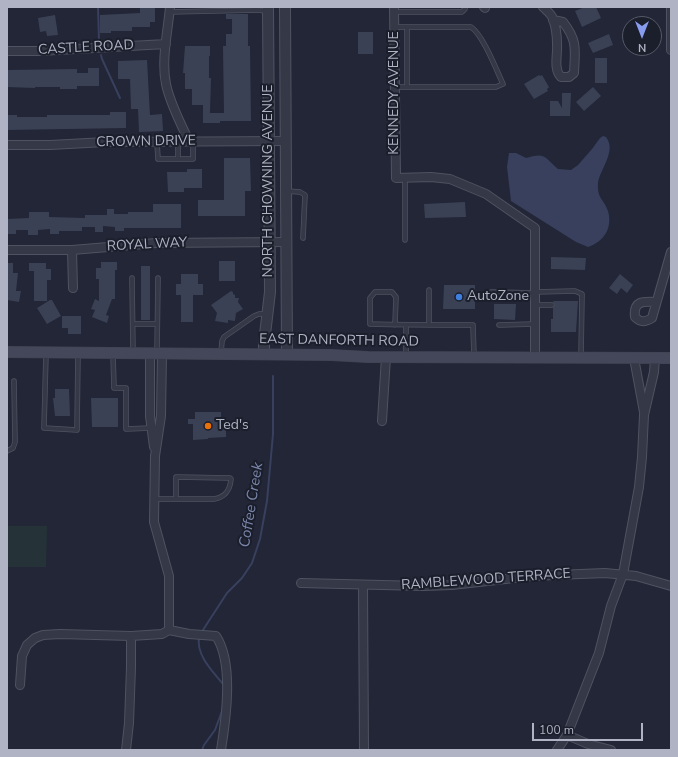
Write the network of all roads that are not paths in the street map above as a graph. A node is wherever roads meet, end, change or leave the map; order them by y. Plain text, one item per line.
1 (284, 7) edge
2 (465, 7) edge
3 (543, 7) edge
4 (671, 7) edge
5 (268, 9) edge
6 (170, 10) edge
7 (394, 10) edge
8 (553, 20) junction
9 (394, 27) junction
10 (406, 27) junction
11 (166, 44) junction
12 (671, 50) edge
13 (7, 52) edge
14 (395, 87) junction
15 (407, 87) junction
16 (268, 141) junction
17 (286, 141) junction
18 (157, 142) junction
19 (178, 142) junction
20 (191, 142) junction
21 (7, 145) edge
22 (178, 159) junction
23 (405, 178) junction
24 (286, 191) junction
25 (304, 238) dead end
26 (405, 240) dead end
27 (286, 242) junction
28 (269, 243) junction
29 (7, 250) edge
30 (72, 250) junction
31 (671, 252) edge
32 (132, 278) dead end
33 (158, 278) dead end
34 (73, 288) dead end
35 (429, 290) dead end
36 (491, 292) dead end
37 (534, 292) junction
38 (656, 302) dead end
39 (535, 305) junction
40 (552, 306) dead end
41 (268, 314) junction
42 (132, 324) junction
43 (157, 324) junction
44 (535, 324) junction
45 (395, 325) junction
46 (406, 325) junction
47 (429, 325) junction
48 (499, 325) dead end
49 (7, 352) edge
50 (46, 352) junction
51 (78, 353) junction
52 (112, 353) junction
53 (133, 353) junction
54 (156, 354) junction
55 (221, 354) junction
56 (264, 354) junction
57 (287, 354) junction
58 (386, 357) junction
59 (406, 357) junction
60 (474, 357) junction
61 (535, 358) junction
62 (581, 358) junction
63 (634, 358) junction
64 (656, 358) junction
65 (671, 358) edge
66 (14, 381) dead end
67 (644, 415) junction
68 (382, 421) dead end
69 (151, 428) junction
70 (7, 451) edge
71 (156, 456) junction
72 (154, 499) junction
73 (176, 499) junction
74 (623, 574) junction
75 (301, 583) dead end
76 (363, 585) junction
77 (671, 586) edge
78 (169, 630) junction
79 (130, 636) junction
80 (20, 685) dead end
81 (566, 735) junction
82 (126, 750) edge
83 (221, 750) edge
84 (364, 750) edge
85 (557, 750) edge
86 (611, 750) edge

1 - 17 street, NORTH CHOWNING AVENUE
2 - 7 lane
3 - 8 street
4 - 12 street
5 - 6 lane
5 - 16 street, NORTH CHOWNING AVENUE
6 - 11 street
7 - 9 street, KENNEDY AVENUE
8 - 8 street
9 - 10 lane
9 - 14 street, KENNEDY AVENUE
10 - 15 lane
10 - 15 lane
11 - 13 street, CASTLE ROAD
11 - 20 street
14 - 15 lane
14 - 23 street, KENNEDY AVENUE
16 - 17 street, CROWN DRIVE
16 - 20 street, CROWN DRIVE
16 - 28 street, NORTH CHOWNING AVENUE
17 - 24 street, NORTH CHOWNING AVENUE
18 - 19 street, CROWN DRIVE
18 - 21 street, CROWN DRIVE
18 - 22 lane
19 - 20 street, CROWN DRIVE
19 - 22 lane
20 - 22 lane
23 - 26 lane
23 - 37 street
24 - 25 lane
24 - 27 street, NORTH CHOWNING AVENUE
27 - 28 street, ROYAL WAY
27 - 57 street, NORTH CHOWNING AVENUE
28 - 30 street, ROYAL WAY
28 - 41 street, NORTH CHOWNING AVENUE
29 - 30 street, ROYAL WAY
30 - 34 street
31 - 38 street
32 - 42 lane
33 - 43 lane
35 - 47 lane
36 - 37 lane
37 - 39 street
37 - 62 lane
39 - 40 lane
39 - 44 street
41 - 55 lane
41 - 56 street, NORTH CHOWNING AVENUE
42 - 43 lane
42 - 53 lane
43 - 54 lane
44 - 48 lane
44 - 61 street
45 - 45 lane
45 - 46 lane
46 - 47 lane
46 - 59 lane
47 - 60 lane
49 - 50 main road, EAST DANFORTH ROAD
50 - 51 main road, EAST DANFORTH ROAD
50 - 51 lane
51 - 52 main road, EAST DANFORTH ROAD
52 - 53 main road, EAST DANFORTH ROAD
52 - 69 lane
53 - 54 main road, EAST DANFORTH ROAD
54 - 55 main road, EAST DANFORTH ROAD
54 - 69 street
54 - 71 street
55 - 56 main road, EAST DANFORTH ROAD
56 - 57 main road, EAST DANFORTH ROAD
57 - 58 main road, EAST DANFORTH ROAD
58 - 59 main road, EAST DANFORTH ROAD
58 - 68 street
59 - 60 main road, EAST DANFORTH ROAD
60 - 61 main road, EAST DANFORTH ROAD
61 - 62 main road, EAST DANFORTH ROAD
62 - 63 main road, EAST DANFORTH ROAD
63 - 64 main road, EAST DANFORTH ROAD
63 - 67 street
64 - 65 main road, EAST DANFORTH ROAD
64 - 67 street
66 - 70 lane
67 - 74 street
69 - 71 street
71 - 72 street
72 - 73 lane
72 - 78 street
73 - 73 lane
74 - 76 street, RAMBLEWOOD TERRACE
74 - 77 street, RAMBLEWOOD TERRACE
74 - 81 street
75 - 76 street, RAMBLEWOOD TERRACE
76 - 84 street
78 - 79 street
78 - 83 street
79 - 80 street
79 - 82 street
81 - 85 street
81 - 86 street

